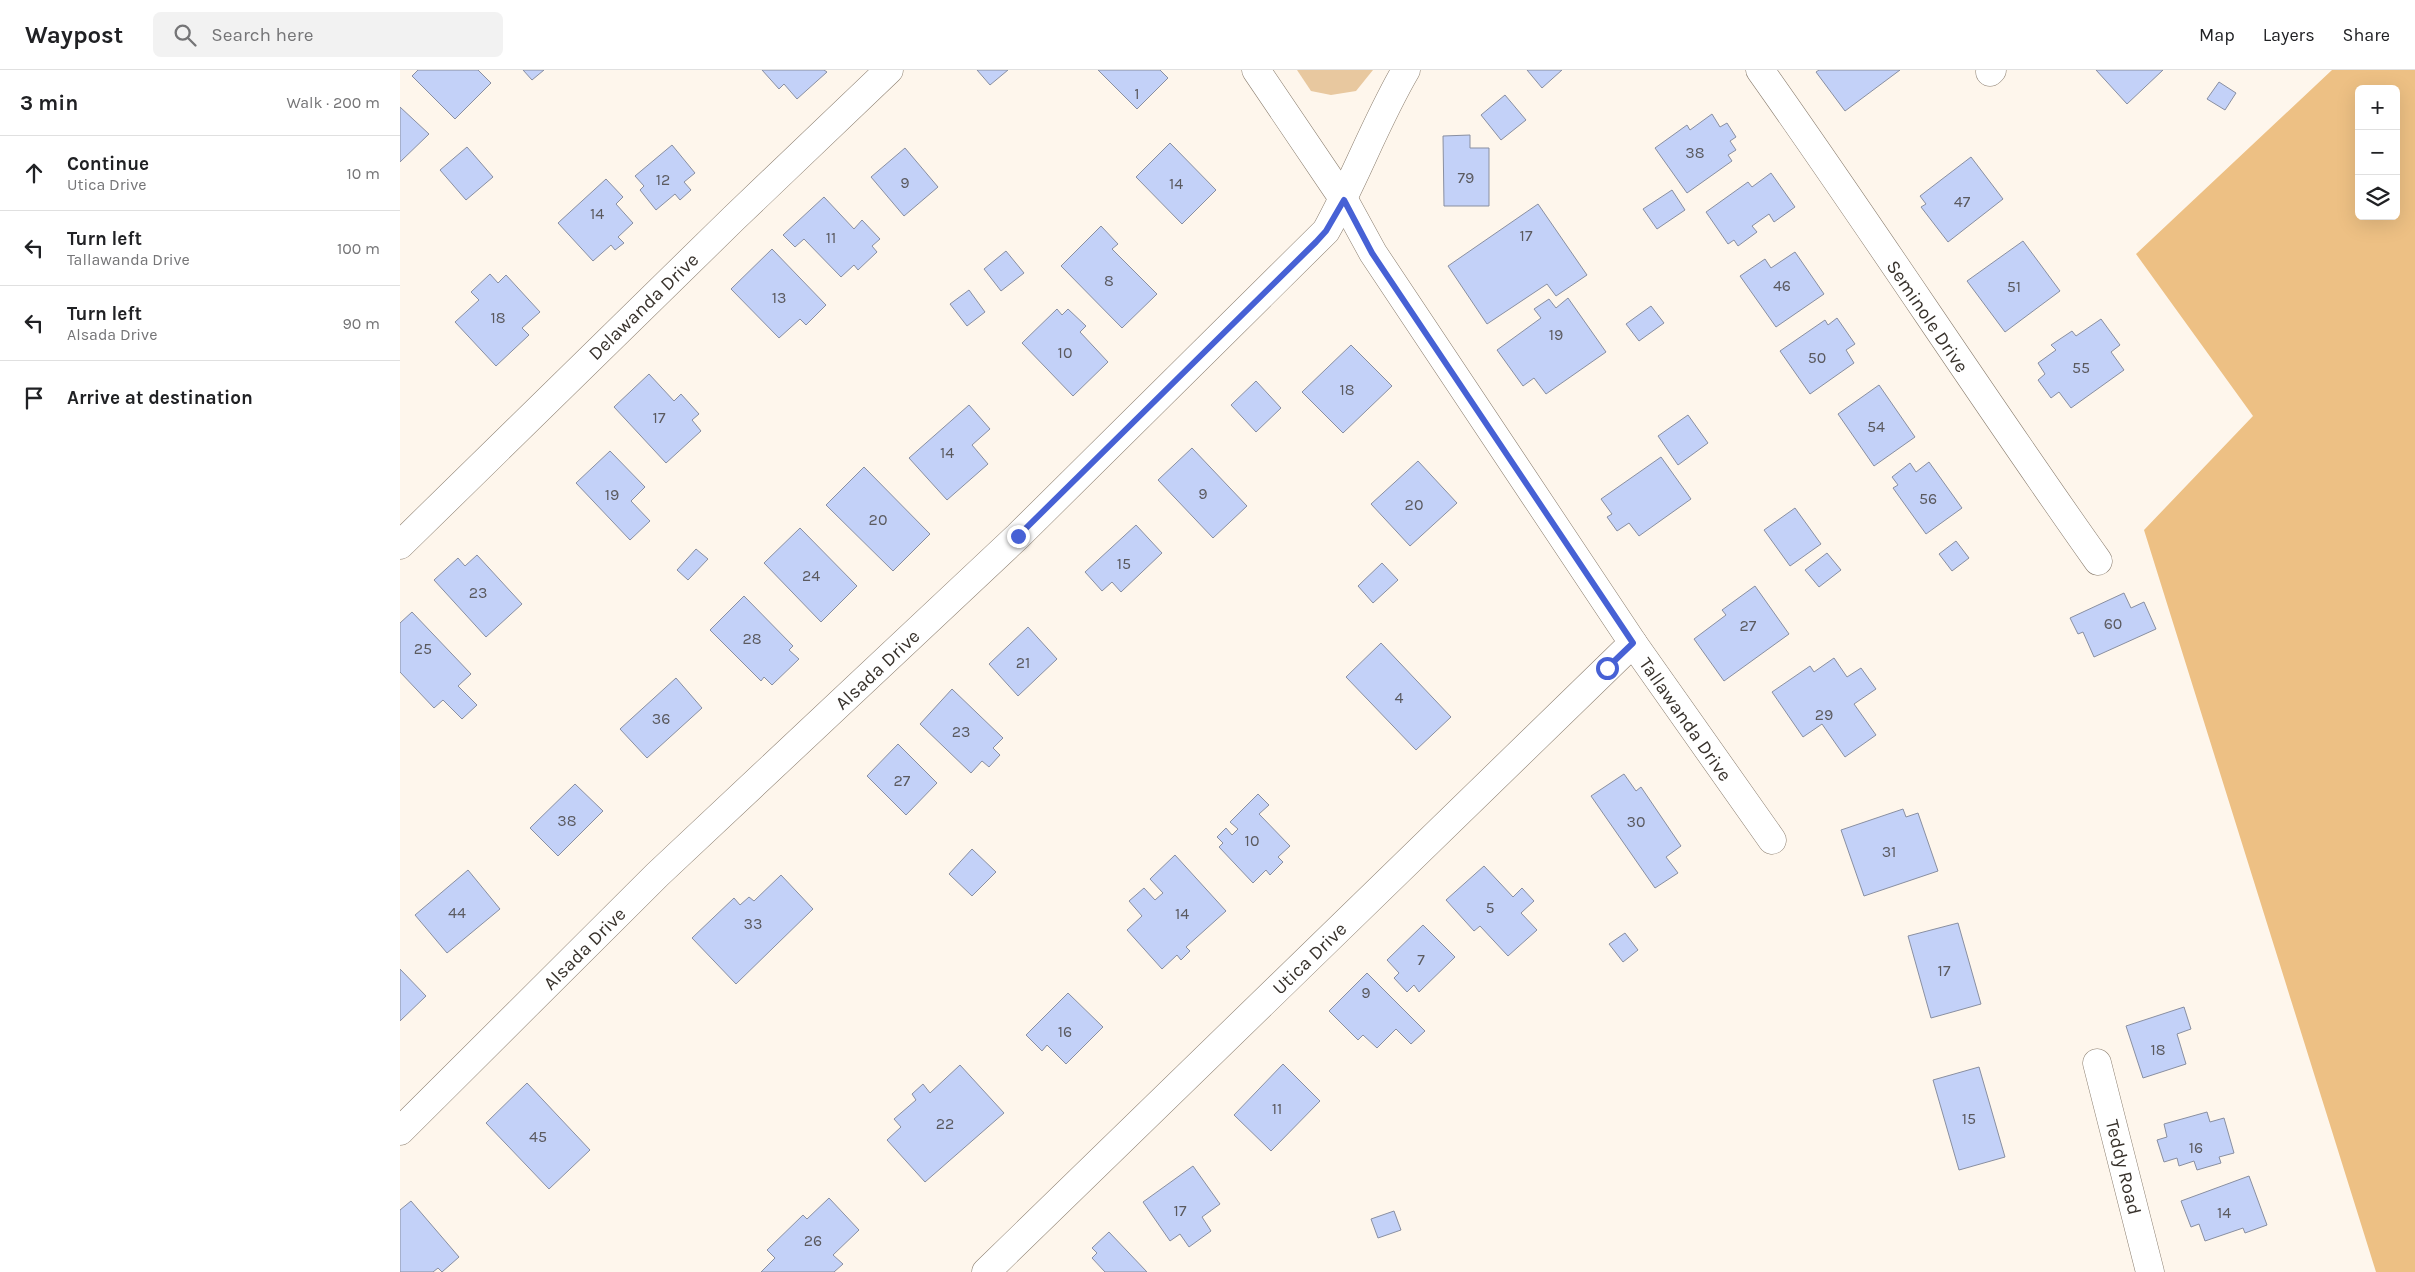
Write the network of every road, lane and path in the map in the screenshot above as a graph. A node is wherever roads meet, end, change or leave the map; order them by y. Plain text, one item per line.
1 (889, 70) edge
2 (1256, 70) edge
3 (1406, 70) edge
4 (1760, 70) edge
5 (1344, 200) junction
6 (400, 545) edge
7 (2098, 561) dead end
8 (1633, 643) junction
9 (1772, 840) dead end
10 (2097, 1063) dead end
11 (400, 1131) edge
12 (986, 1272) edge
13 (2150, 1272) edge

1 - 6 street, Delawanda Drive
2 - 5 street, Tallawanda Drive
3 - 5 street, Alsada Drive
4 - 7 street, Seminole Drive
5 - 8 street, Tallawanda Drive
5 - 11 street, Alsada Drive
8 - 9 street, Tallawanda Drive
8 - 12 street, Utica Drive
10 - 13 street, Teddy Road

